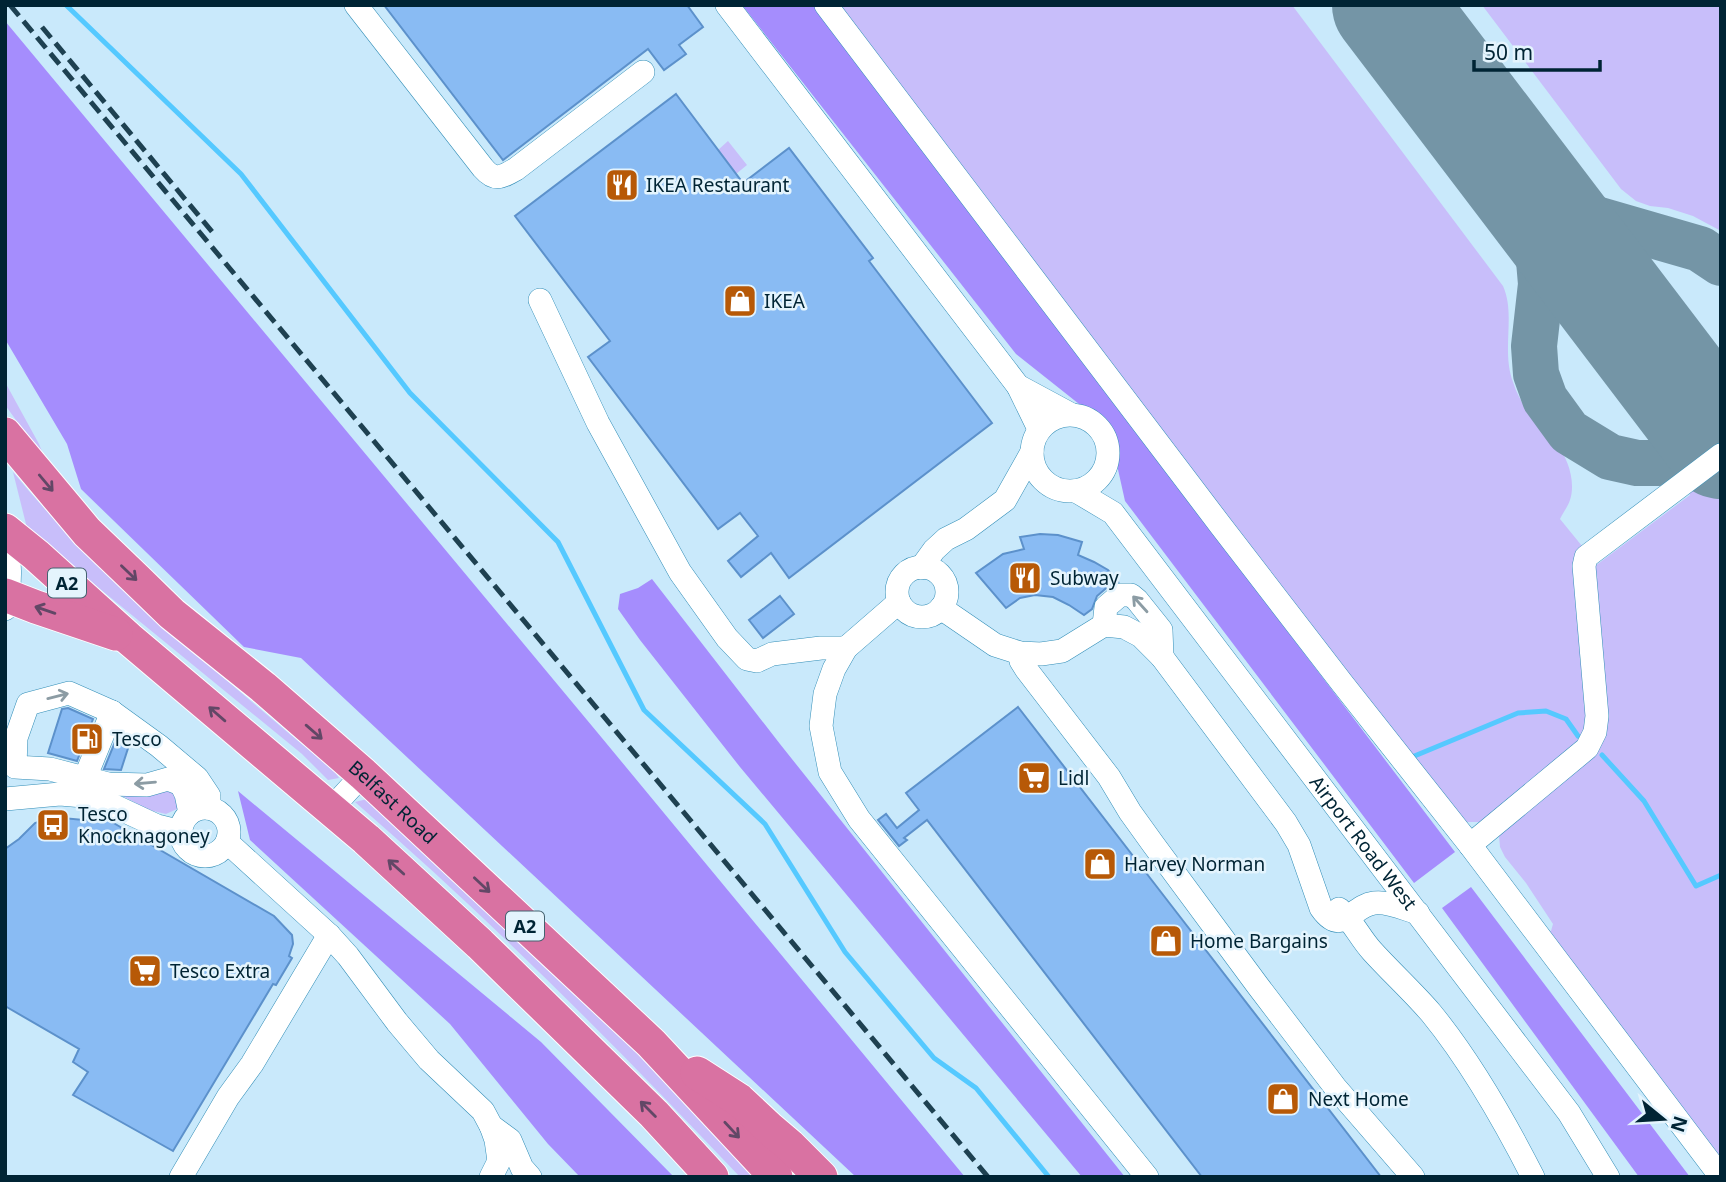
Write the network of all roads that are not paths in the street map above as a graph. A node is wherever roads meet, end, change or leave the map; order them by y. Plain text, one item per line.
1 (727, 5) edge
2 (826, 5) edge
3 (359, 6) edge
4 (643, 72) dead end
5 (540, 300) dead end
6 (1018, 386) junction
7 (1070, 414) junction
8 (1039, 429) junction
9 (5, 434) edge
10 (1032, 452) junction
11 (1721, 455) edge
12 (1107, 463) junction
13 (1066, 489) junction
14 (1005, 500) junction
15 (1113, 513) junction
16 (5, 531) edge
17 (931, 573) junction
18 (6, 600) edge
19 (899, 603) junction
20 (941, 608) junction
21 (1104, 625) junction
22 (128, 638) junction
23 (846, 648) junction
24 (1020, 653) junction
25 (1162, 657) junction
26 (112, 712) junction
27 (363, 774) junction
28 (85, 778) junction
29 (9, 797) edge
30 (330, 810) junction
31 (194, 818) junction
32 (227, 842) junction
33 (1470, 845) junction
34 (1418, 913) junction
35 (1342, 920) junction
36 (329, 935) junction
37 (651, 1043) junction
38 (491, 1126) junction
39 (526, 1174) edge
40 (493, 1176) edge
41 (181, 1177) edge
42 (712, 1177) edge
43 (776, 1177) edge
44 (821, 1177) edge
45 (1147, 1177) edge
46 (1413, 1177) edge
47 (1533, 1177) edge
48 (1608, 1177) edge
49 (1721, 1177) edge

1 - 6 street
2 - 33 street
3 - 4 street
5 - 23 street
6 - 7 street
6 - 8 street
7 - 8 street
7 - 12 street
8 - 10 street
9 -> 27 highway, Belfast Road / A2
10 - 13 street
10 - 14 street
11 - 33 street
12 - 13 street
12 - 15 street
13 - 14 street
13 - 15 street, Airport Road West
14 - 17 street
15 - 34 street, Airport Road West
16 - 18 street
16 - 22 highway, A2
17 - 19 street
17 - 20 street
22 -> 18 highway
19 - 20 street
19 - 23 street
20 - 24 street
21 - 24 street
21 - 25 street
25 -> 21 street
30 -> 22 highway, A2
23 - 45 street
24 - 46 street
25 - 35 street
26 - 28 street
28 -> 26 street
26 - 31 street
27 - 30 street
27 -> 37 highway, Belfast Road / A2
31 -> 28 street
29 - 31 street
42 -> 30 highway, A2
31 - 32 street
31 - 32 street
32 - 36 street
33 - 49 street
34 - 35 street
34 - 48 street, Airport Road West
35 - 47 street
36 - 38 street
36 - 41 street
37 -> 43 highway, Belfast Road / A2
37 - 44 highway
38 - 39 street
38 - 40 street

